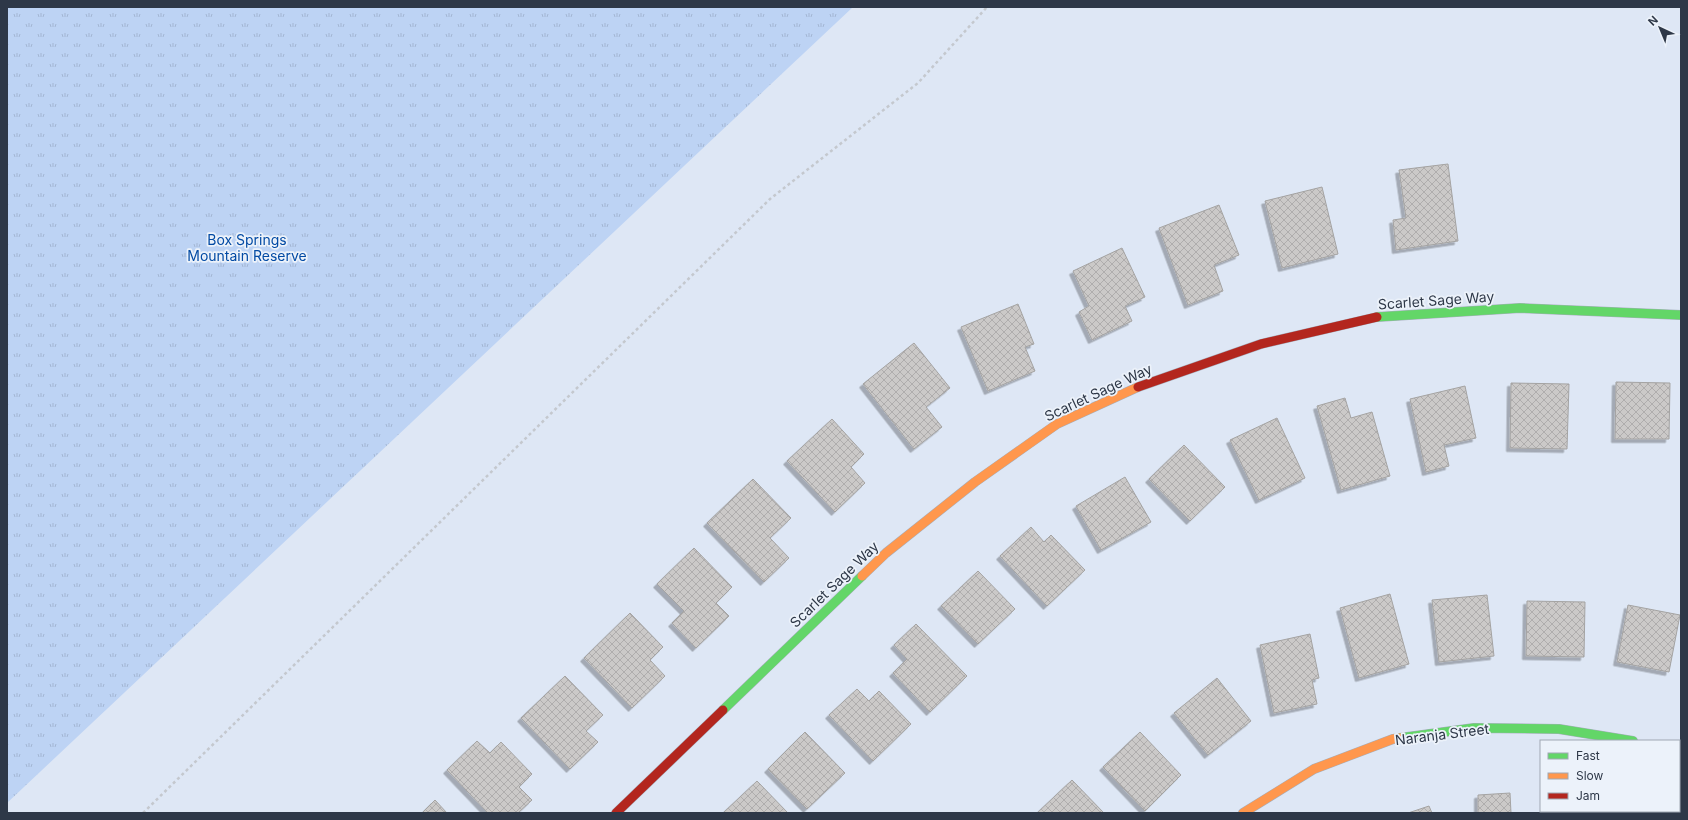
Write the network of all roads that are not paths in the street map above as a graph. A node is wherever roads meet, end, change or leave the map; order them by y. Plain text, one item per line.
1 (1681, 315) edge
2 (1627, 740) edge
3 (616, 813) edge
4 (1243, 813) edge

1 - 3 street, Scarlet Sage Way
2 - 4 street, Naranja Street

